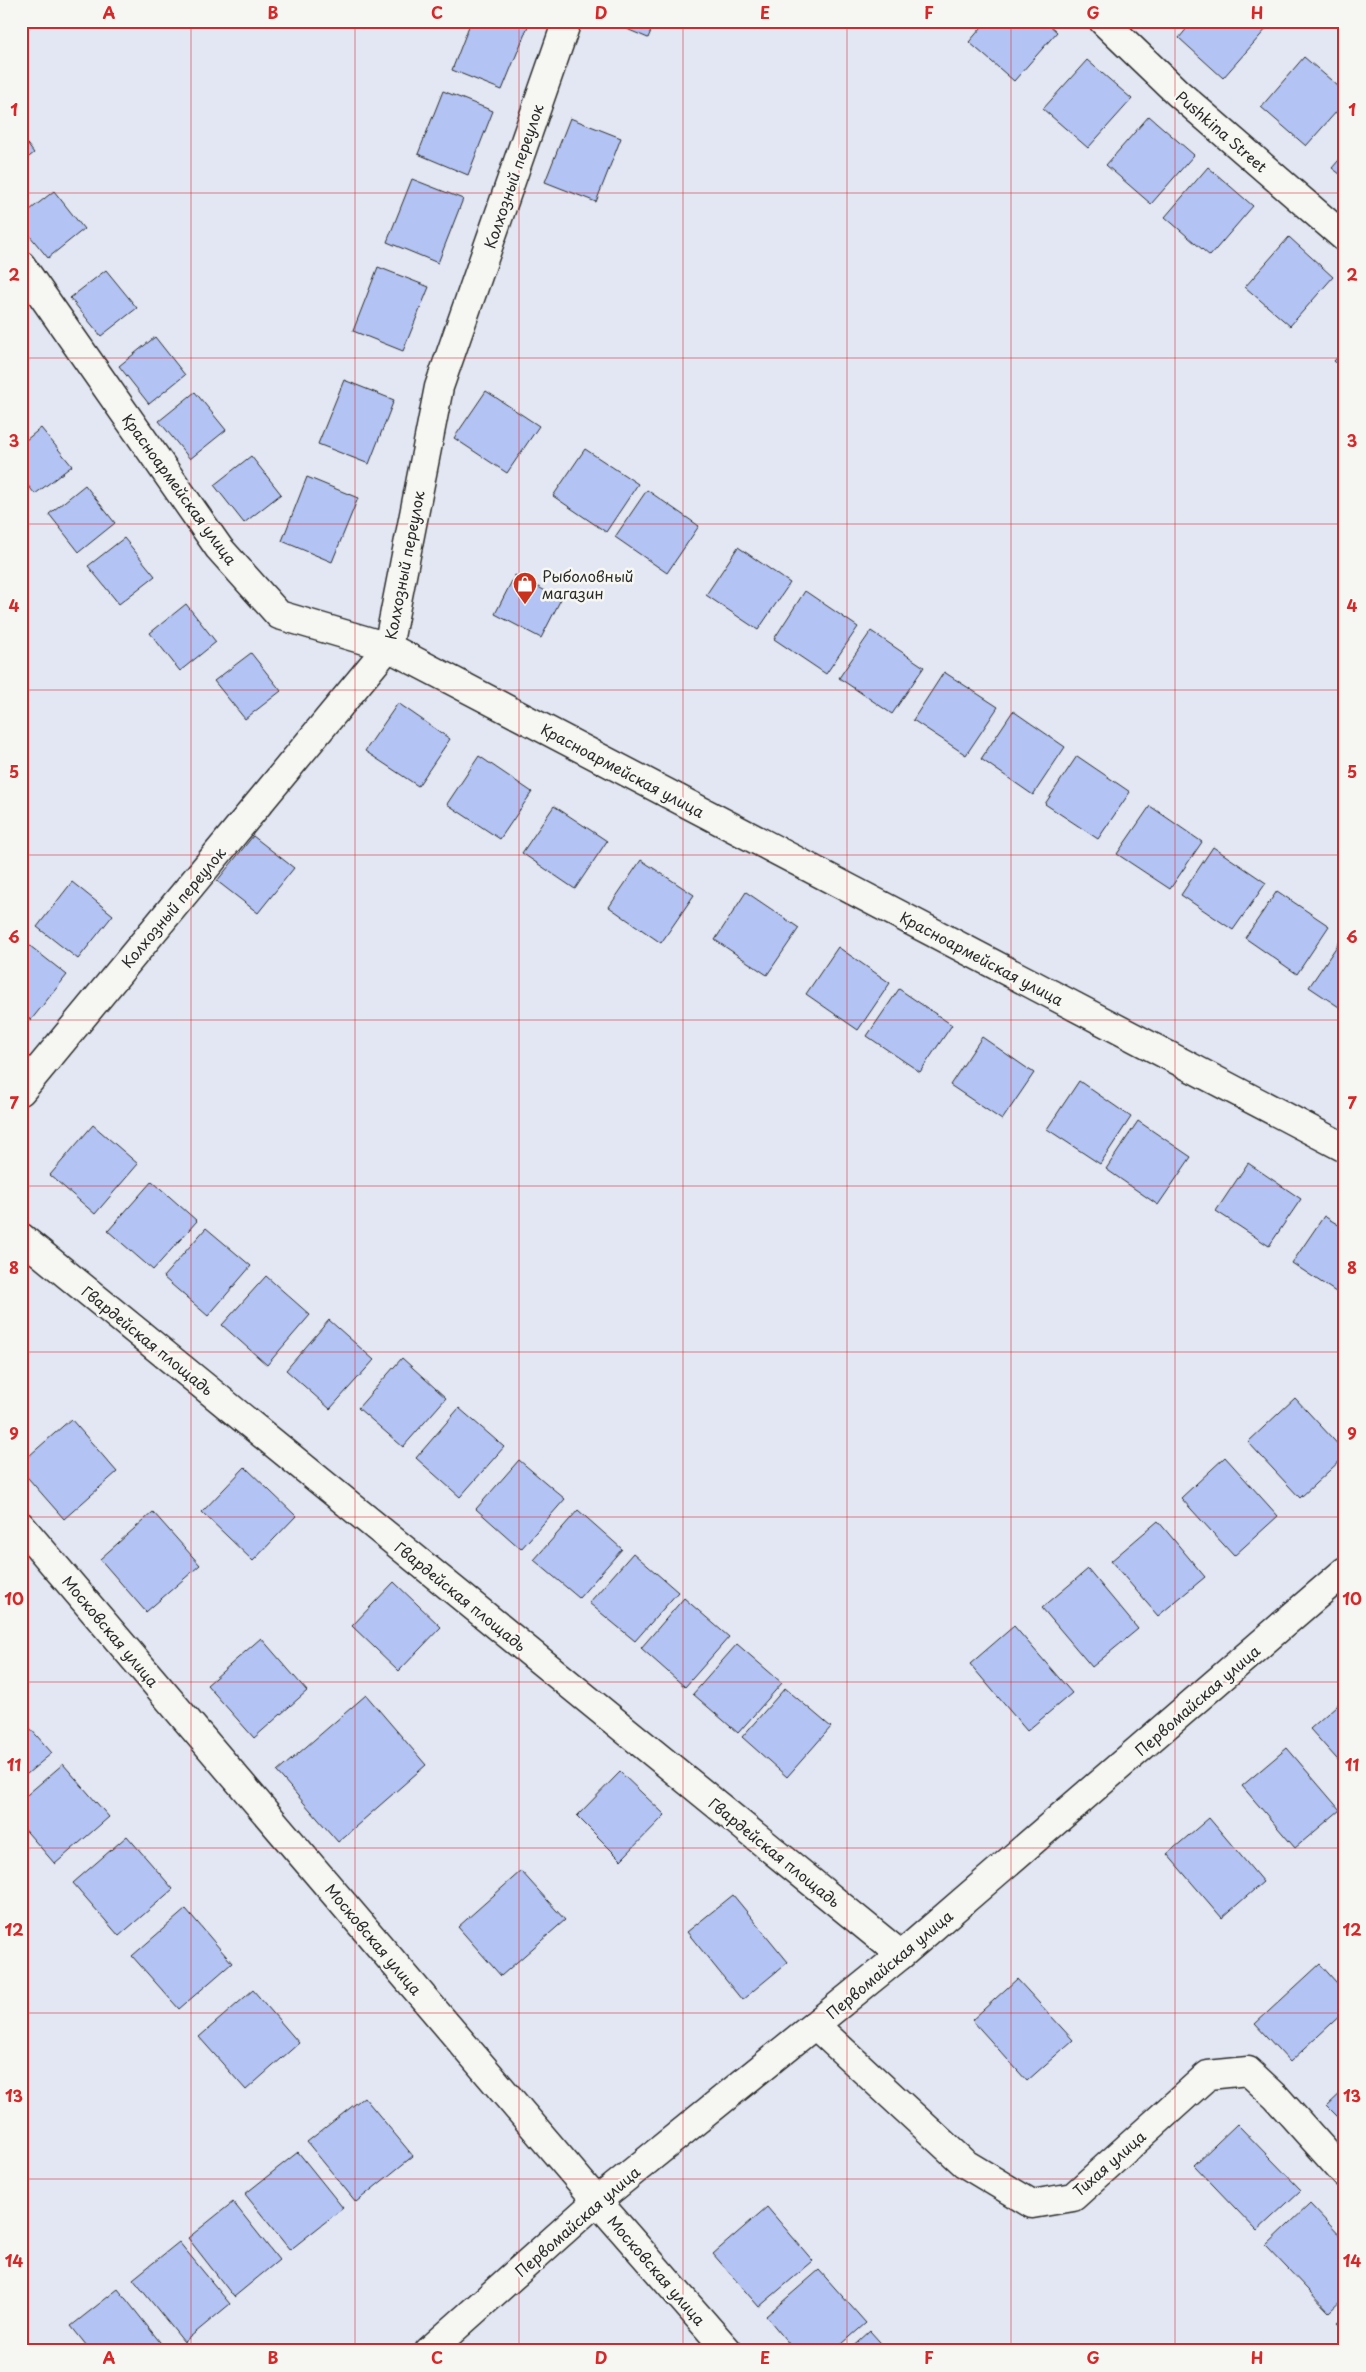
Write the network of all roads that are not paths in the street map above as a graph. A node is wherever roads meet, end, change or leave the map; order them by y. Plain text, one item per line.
1 (567, 21) edge
2 (1103, 21) edge
3 (1345, 238) edge
4 (21, 265) edge
5 (388, 647) junction
6 (21, 1091) edge
7 (1345, 1148) edge
8 (21, 1237) edge
9 (21, 1526) edge
10 (1345, 1571) edge
11 (901, 1955) junction
12 (815, 2025) junction
13 (1345, 2174) edge
14 (596, 2200) junction
15 (430, 2351) edge
16 (728, 2351) edge

1 - 5 street, Колхозный переулок
2 - 3 street, Pushkina Street
4 - 5 street, Красноармейская улица
5 - 6 street, Колхозный переулок
5 - 7 street, Красноармейская улица
8 - 11 street, Гвардейская площадь
9 - 14 street, Московская улица
10 - 11 street, Первомайская улица
11 - 12 street, Первомайская улица
12 - 13 street, Тихая улица
12 - 14 street, Первомайская улица
14 - 15 street, Первомайская улица
14 - 16 street, Московская улица

